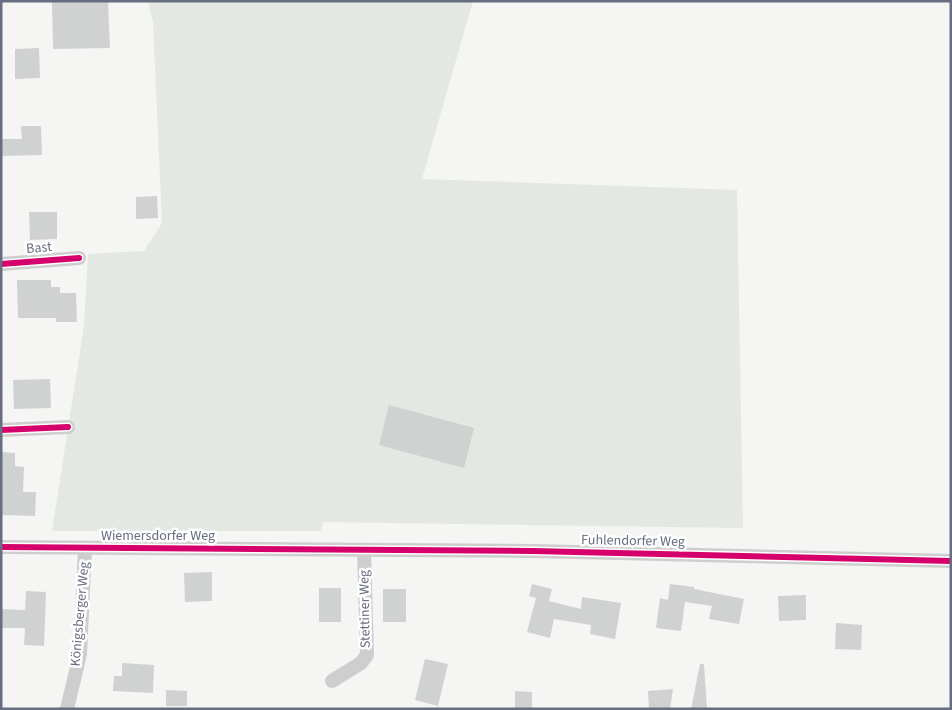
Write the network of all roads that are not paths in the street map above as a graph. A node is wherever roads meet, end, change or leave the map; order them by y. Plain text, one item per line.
1 (79, 258) dead end
2 (1, 264) edge
3 (68, 427) dead end
4 (1, 430) edge
5 (1, 547) edge
6 (315, 548) joint
7 (85, 549) junction
8 (364, 550) junction
9 (951, 561) edge
10 (332, 681) dead end
11 (67, 709) edge

1 - 2 street, Bast
3 - 4 street
5 - 7 street, Wiemersdorfer Weg
6 - 7 street, Wiemersdorfer Weg
6 - 8 street, Fuhlendorfer Weg
7 - 11 street, Königsberger Weg
8 - 9 street, Fuhlendorfer Weg
8 - 10 street, Stettiner Weg

